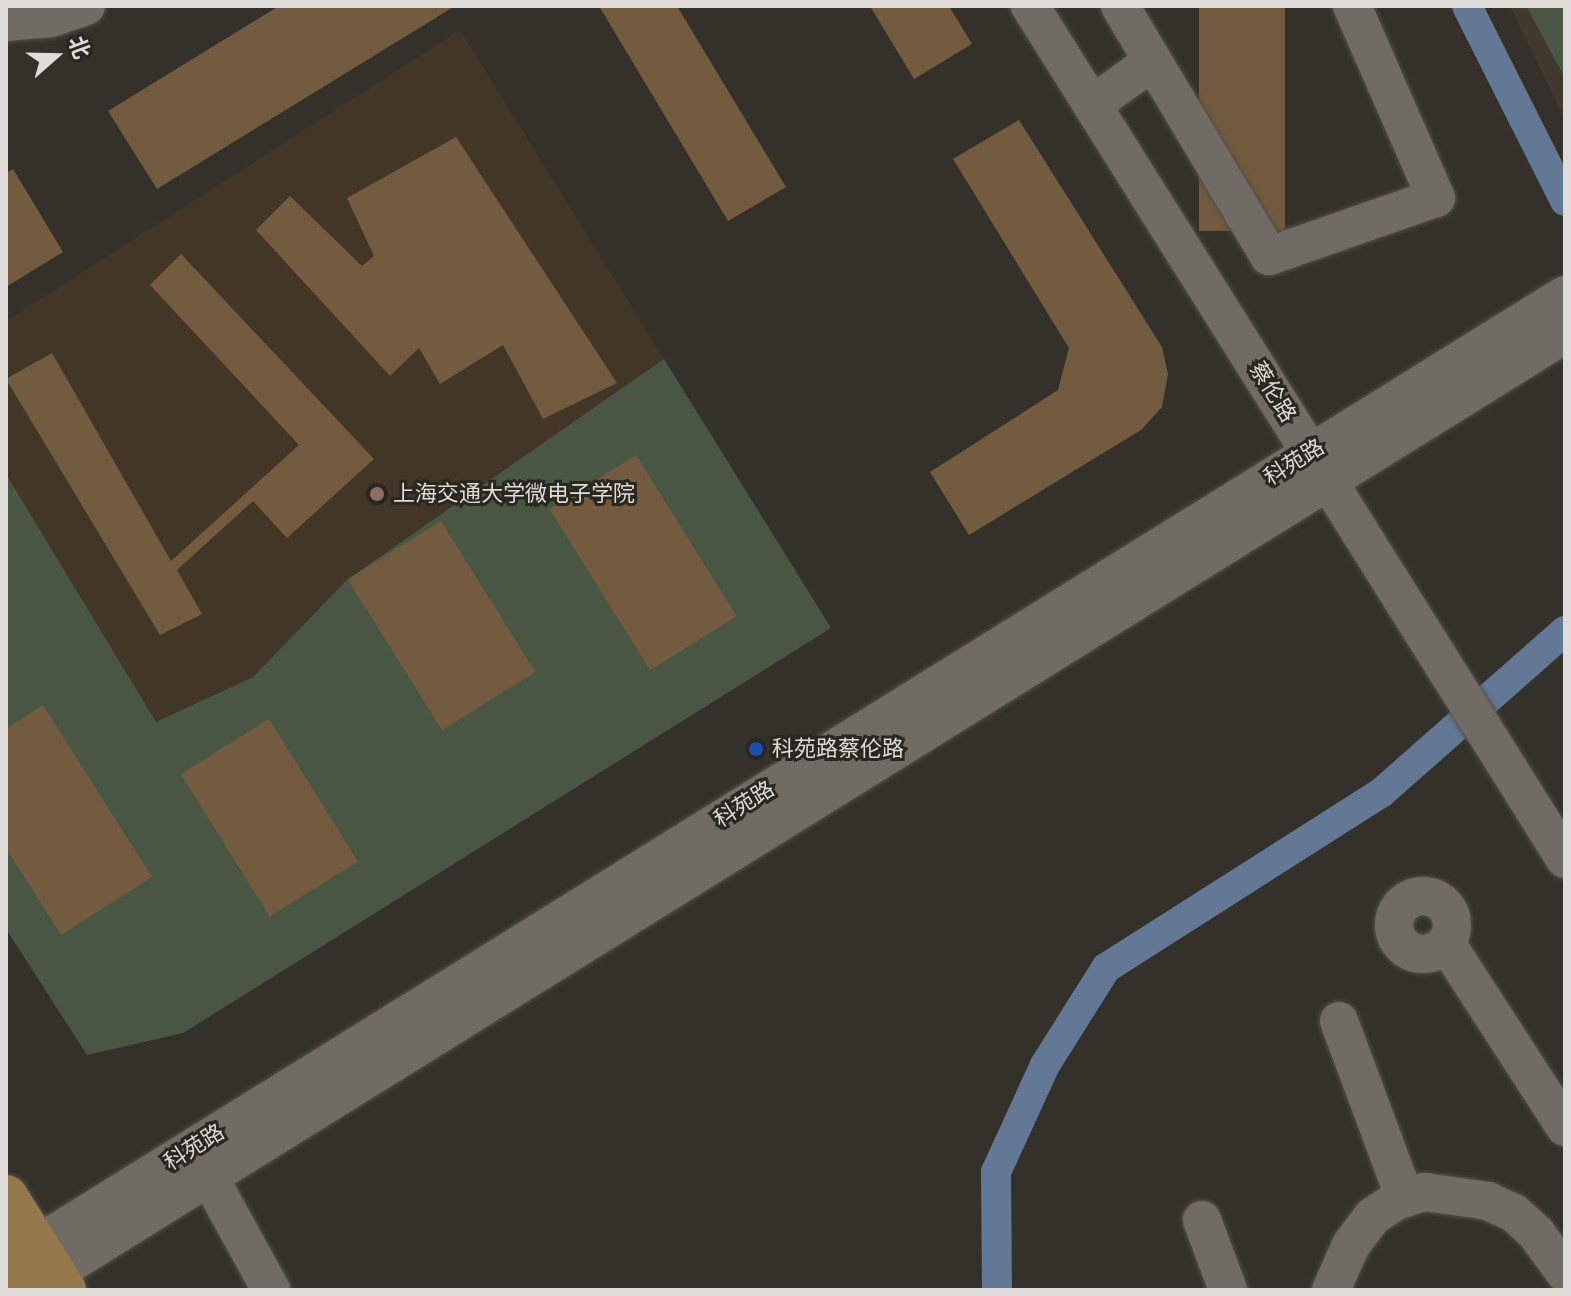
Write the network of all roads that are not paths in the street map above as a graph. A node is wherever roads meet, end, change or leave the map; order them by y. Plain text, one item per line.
1 (86, 6) edge
2 (1030, 6) edge
3 (1120, 6) edge
4 (1352, 6) edge
5 (6, 22) edge
6 (1153, 61) junction
7 (1092, 105) junction
8 (1560, 311) edge
9 (1319, 466) junction
10 (1565, 859) edge
11 (1446, 943) dead end
12 (1339, 1021) dead end
13 (1565, 1127) edge
14 (209, 1177) junction
15 (6, 1197) edge
16 (1405, 1198) junction
17 (1202, 1220) dead end
18 (28, 1272) edge
19 (1565, 1273) edge
20 (271, 1290) edge
21 (1228, 1290) edge
22 (1331, 1290) edge

1 - 5 street
2 - 7 street, 蔡伦路
3 - 6 street
4 - 6 street
6 - 7 street
7 - 9 street, 蔡伦路
8 - 9 street, 科苑路
9 - 10 street, 蔡伦路
9 - 14 street, 科苑路
9 - 18 street, 科苑路
11 - 13 street
12 - 16 street
14 - 18 street, 科苑路
14 - 20 street
15 - 18 main road
16 - 19 street
16 - 22 street
17 - 21 street

